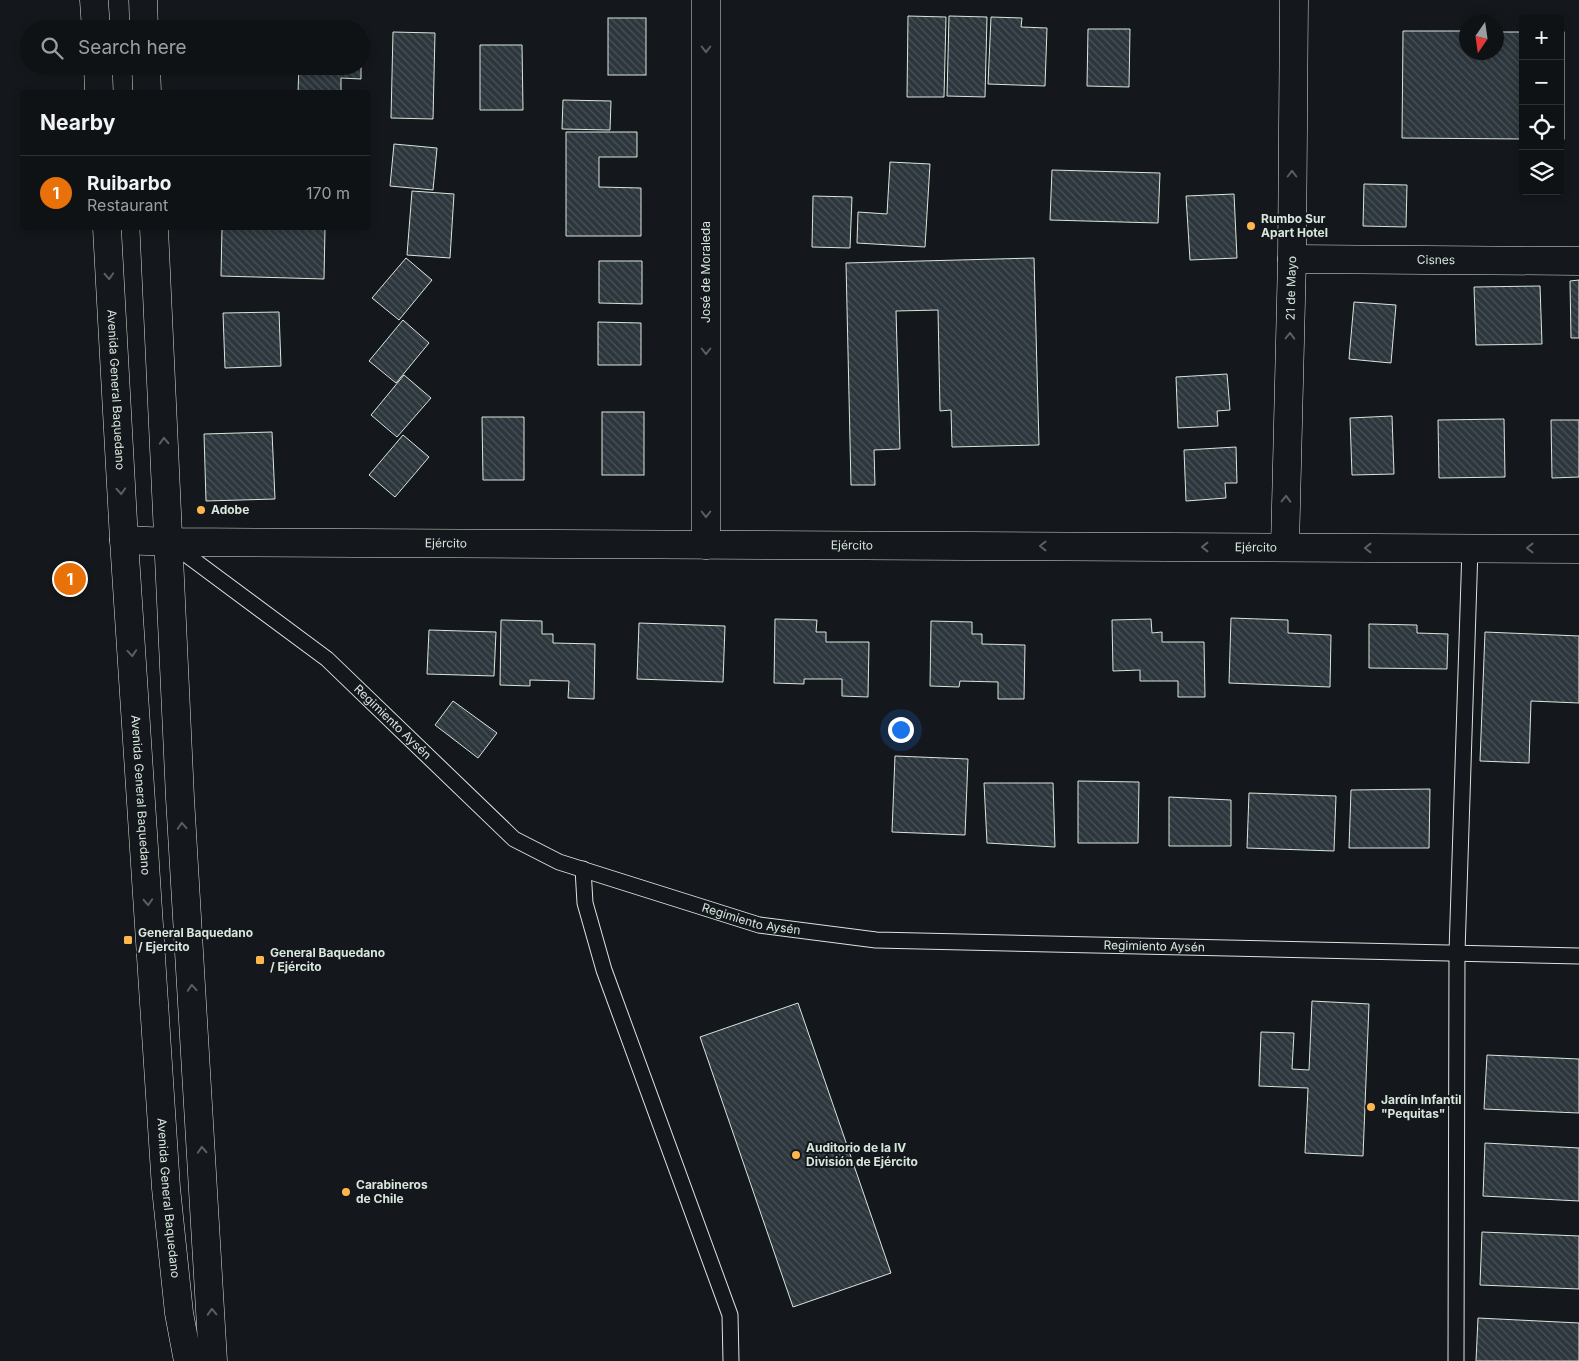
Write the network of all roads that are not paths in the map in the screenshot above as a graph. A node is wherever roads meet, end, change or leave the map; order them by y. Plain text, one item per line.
1 (94, 0) edge
2 (143, 0) edge
3 (706, 0) edge
4 (1294, 0) edge
5 (95, 20) edge
6 (144, 20) edge
7 (98, 75) edge
8 (146, 75) edge
9 (99, 90) edge
10 (147, 90) edge
11 (107, 230) edge
12 (154, 230) edge
13 (1292, 259) junction
14 (1579, 261) edge
15 (124, 540) junction
16 (169, 542) junction
17 (706, 545) junction
18 (1285, 547) junction
19 (1470, 548) junction
20 (1579, 549) edge
21 (180, 798) junction
22 (143, 802) junction
23 (583, 869) junction
24 (1457, 952) junction
25 (1579, 956) edge
26 (194, 1014) junction
27 (154, 1019) junction
28 (166, 1188) junction
29 (204, 1190) junction
30 (188, 1361) edge
31 (213, 1361) edge
32 (731, 1361) edge
33 (1456, 1361) edge

1 - 5 street
2 - 6 street
3 -> 17 street, José de Moraleda
13 -> 4 street, 21 de Mayo
7 - 9 street
8 - 10 street
11 -> 15 street, Avenida General Baquedano
16 -> 12 street
13 - 14 street, Cisnes
18 -> 13 street, 21 de Mayo
15 - 16 street, Ejército
15 -> 22 street, Avenida General Baquedano
16 - 17 street, Ejército
16 - 21 street
16 - 23 lane, Regimiento Aysén
18 -> 17 street, Ejército
19 -> 18 street, Ejército
20 -> 19 street, Ejército
19 - 24 lane
21 - 22 street
26 -> 21 street
22 -> 27 street, Avenida General Baquedano
23 - 24 lane, Regimiento Aysén
23 - 32 lane
24 - 25 lane, Regimiento Aysén
24 - 33 lane
26 - 27 street
29 -> 26 street
27 - 28 street, Avenida General Baquedano
28 - 29 street
28 - 30 street, Avenida General Baquedano
31 -> 29 street

